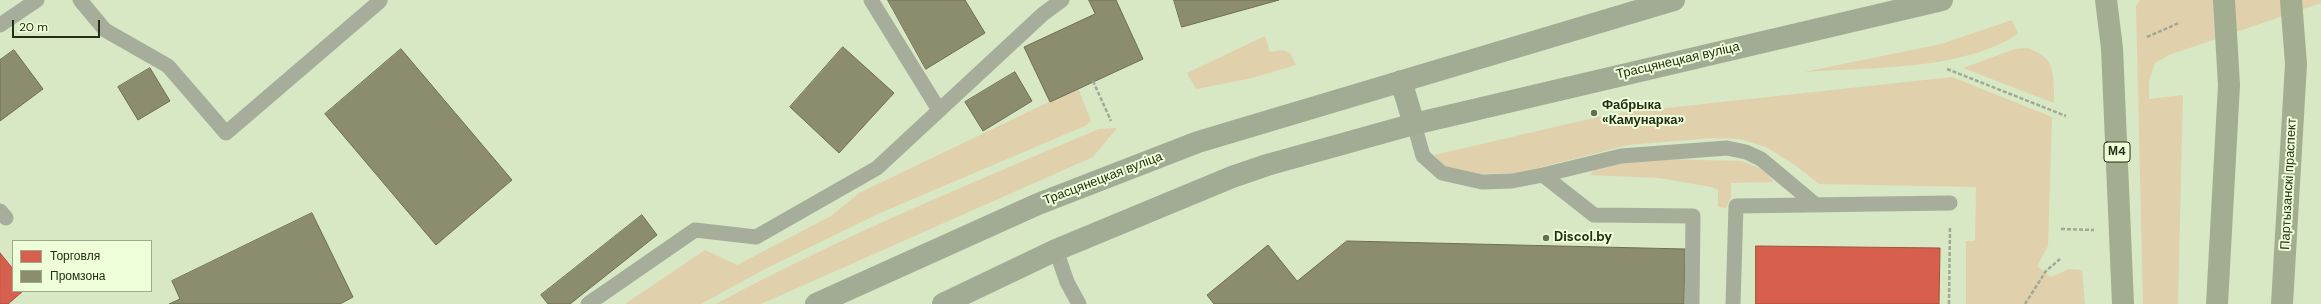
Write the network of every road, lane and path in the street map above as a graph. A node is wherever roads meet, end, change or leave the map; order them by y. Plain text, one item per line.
1 (37, 0) edge
2 (80, 0) edge
3 (871, 0) edge
4 (1062, 0) edge
5 (1674, 0) edge
6 (1942, 0) edge
7 (2106, 0) edge
8 (2224, 0) edge
9 (2291, 0) edge
10 (380, 2) dead end
11 (2179, 23) dead end
12 (0, 26) edge
13 (2147, 37) dead end
14 (1947, 69) dead end
15 (1093, 81) dead end
16 (1401, 81) junction
17 (940, 110) junction
18 (2066, 116) dead end
19 (1111, 121) dead end
20 (1414, 124) junction
21 (1543, 175) junction
22 (1950, 203) dead end
23 (1816, 205) junction
24 (2061, 229) dead end
25 (2121, 232) junction
26 (1950, 247) dead end
27 (1056, 250) junction
28 (2060, 259) dead end
29 (588, 304) edge
30 (816, 304) edge
31 (943, 304) edge
32 (1079, 304) edge
33 (1692, 304) edge
34 (1733, 304) edge
35 (1949, 304) edge
36 (2025, 304) edge
37 (2123, 304) edge
38 (2216, 304) edge
39 (2282, 304) edge

1 - 12 lane
2 - 10 lane
3 - 17 lane
4 - 17 lane
5 - 16 main road, Трасцянецкая вуліца
6 - 20 main road, Трасцянецкая вуліца
7 - 25 main road, М4
8 - 38 main road, bridge
9 - 39 main road, Партызанскі праспект
11 - 13 path
14 - 18 path
15 - 19 path
16 - 20 main road
16 - 30 main road, Трасцянецкая вуліца
17 - 29 lane
20 - 21 lane
20 - 27 main road, Трасцянецкая вуліца
21 - 23 lane
21 - 33 lane
22 - 23 lane
23 - 34 lane
24 - 25 path
25 - 37 main road, М4
26 - 35 path
27 - 31 main road, Трасцянецкая вуліца
27 - 32 lane
28 - 36 path

